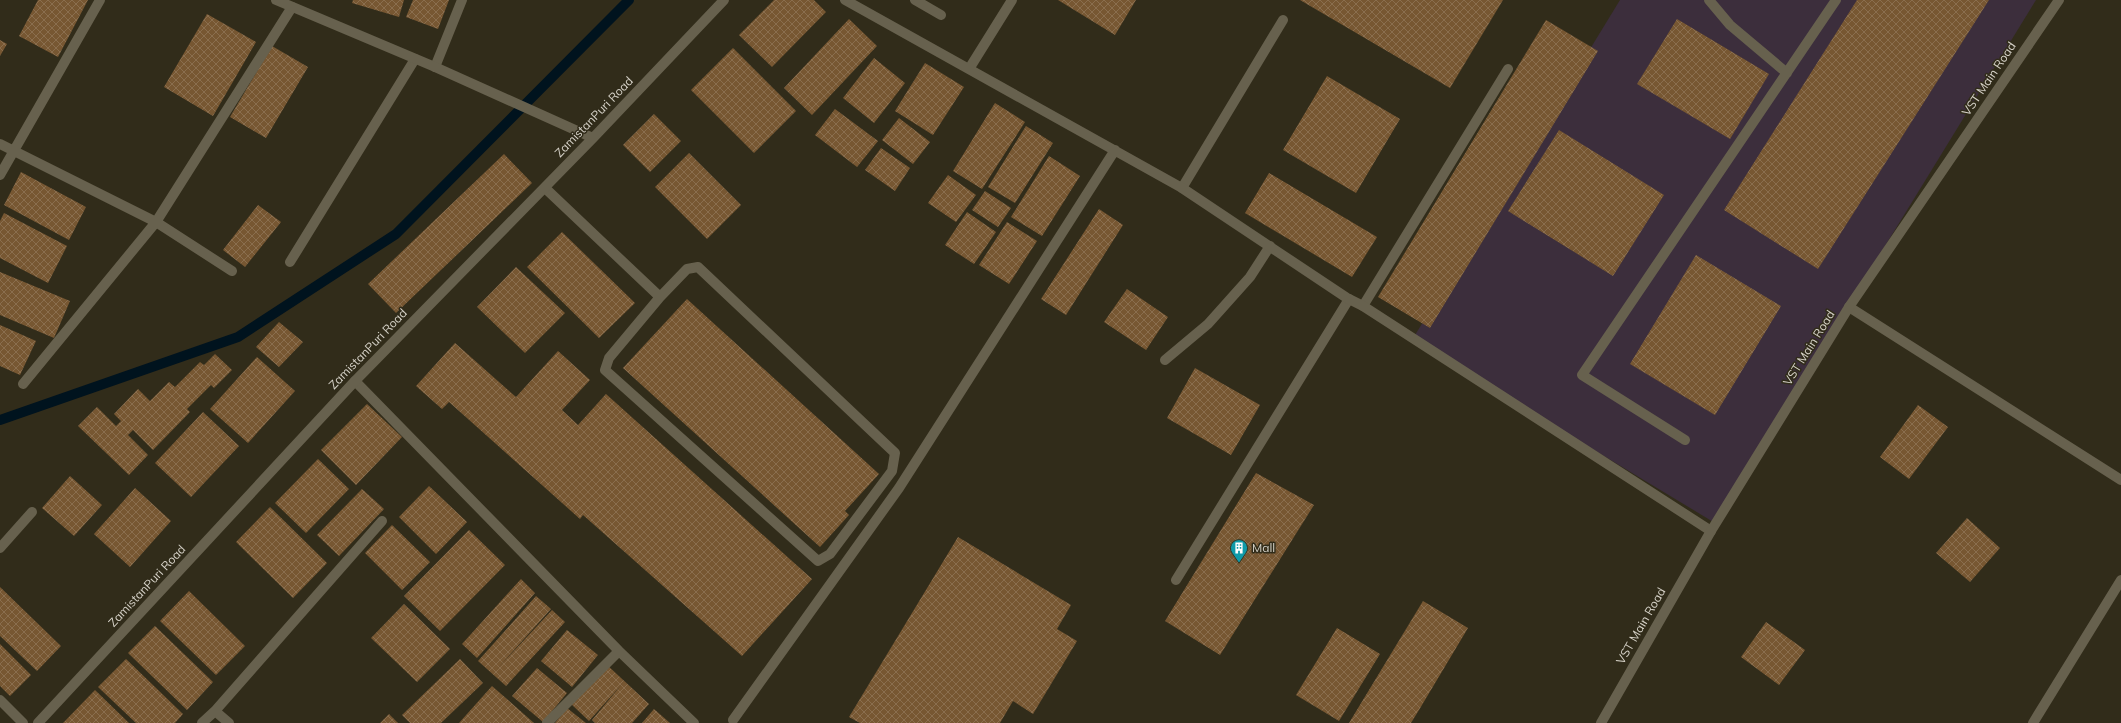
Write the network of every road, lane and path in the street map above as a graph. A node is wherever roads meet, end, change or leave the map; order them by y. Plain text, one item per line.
1 (100, 0) edge
2 (276, 0) edge
3 (462, 0) edge
4 (724, 0) edge
5 (845, 0) edge
6 (915, 0) edge
7 (1012, 0) edge
8 (1709, 0) edge
9 (1836, 0) edge
10 (2059, 0) edge
11 (292, 7) junction
12 (941, 15) dead end
13 (1283, 20) dead end
14 (415, 59) junction
15 (435, 67) junction
16 (969, 69) junction
17 (1508, 70) dead end
18 (1787, 73) junction
19 (593, 138) junction
20 (0, 144) edge
21 (14, 150) junction
22 (1115, 150) junction
23 (0, 174) edge
24 (545, 188) junction
25 (1182, 188) junction
26 (156, 222) junction
27 (1270, 246) junction
28 (290, 262) dead end
29 (232, 271) dead end
30 (660, 297) junction
31 (1349, 299) junction
32 (1363, 306) junction
33 (1849, 307) junction
34 (1165, 360) dead end
35 (356, 381) junction
36 (23, 384) dead end
37 (1684, 440) dead end
38 (2121, 480) edge
39 (32, 512) dead end
40 (382, 520) dead end
41 (1711, 531) junction
42 (0, 548) edge
43 (1176, 580) dead end
44 (2121, 580) edge
45 (619, 651) junction
46 (0, 700) edge
47 (215, 711) junction
48 (733, 720) dead end
49 (23, 723) edge
50 (38, 723) edge
51 (202, 723) edge
52 (229, 723) edge
53 (547, 723) edge
54 (694, 723) edge
55 (1601, 723) edge
56 (2033, 723) edge

1 - 21 street
2 - 11 street
3 - 15 street
4 - 19 street, ZamistanPuri Road
5 - 16 street
6 - 12 street
7 - 16 street
8 - 18 street
9 - 18 street
10 - 33 street, VST Main Road
11 - 14 street
11 - 26 street
13 - 25 street
14 - 15 street
14 - 28 street
15 - 19 street
16 - 22 street
17 - 32 street
18 - 37 street
19 - 24 street, ZamistanPuri Road
20 - 21 street
21 - 23 street
21 - 26 street
22 - 25 street
22 - 48 street
24 - 30 street
24 - 35 street, ZamistanPuri Road
25 - 27 street
26 - 29 street
26 - 36 street
27 - 31 street
27 - 34 street
30 - 30 street
31 - 32 street
31 - 43 street
32 - 41 street
33 - 38 street
33 - 41 street, VST Main Road
35 - 45 street
35 - 50 street, ZamistanPuri Road
39 - 42 street
40 - 47 street
41 - 55 street, VST Main Road
44 - 56 street
45 - 53 street
45 - 54 street
46 - 49 street
47 - 51 street
47 - 52 street

